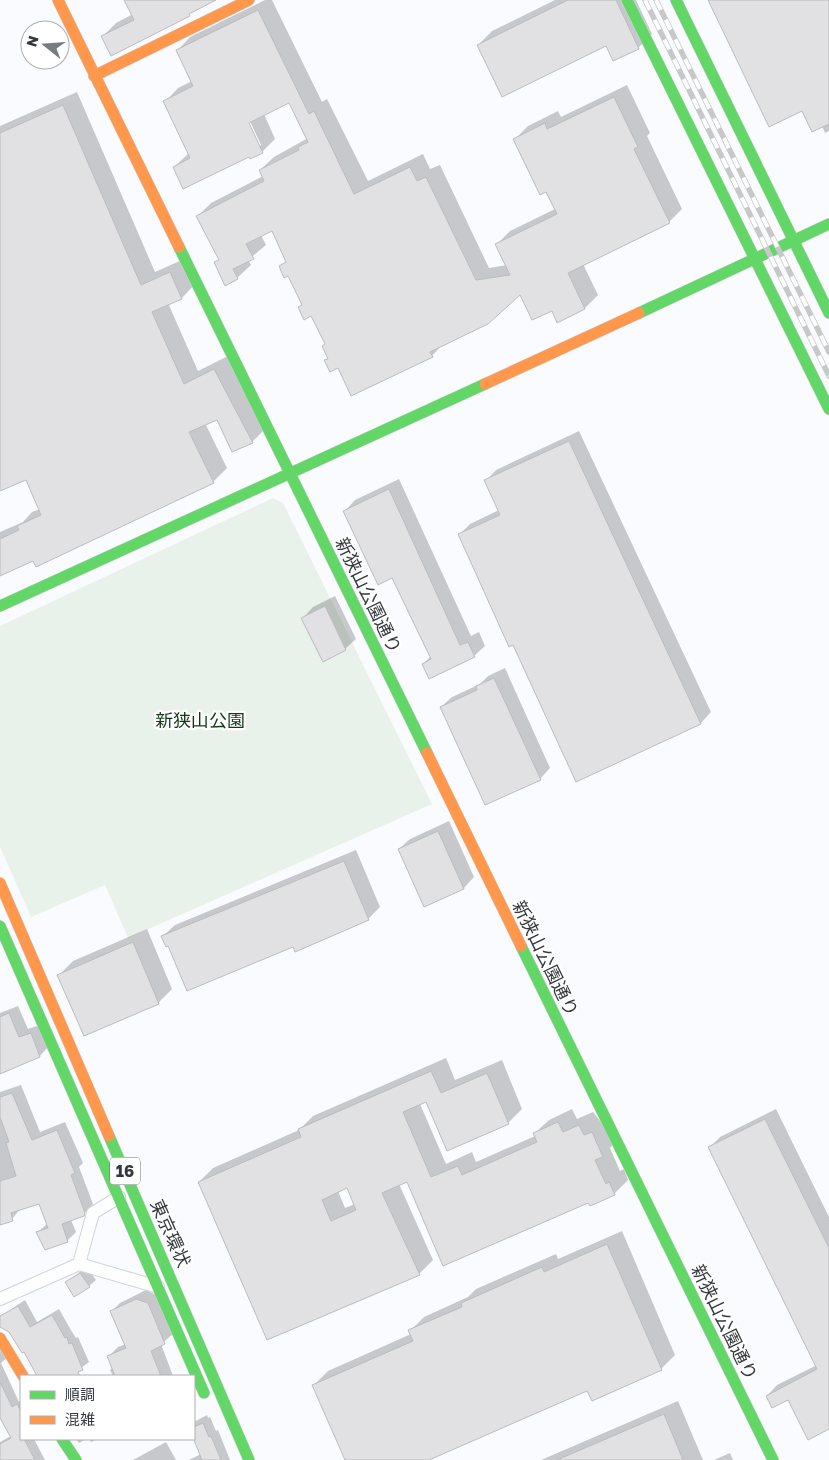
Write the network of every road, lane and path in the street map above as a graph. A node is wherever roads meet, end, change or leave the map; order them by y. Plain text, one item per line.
1 (58, 0) edge
2 (249, 0) edge
3 (627, 0) edge
4 (676, 0) edge
5 (94, 76) junction
6 (829, 224) edge
7 (794, 241) junction
8 (756, 260) junction
9 (829, 313) edge
10 (829, 408) edge
11 (289, 472) junction
12 (0, 606) edge
13 (0, 883) edge
14 (0, 926) edge
15 (119, 1197) junction
16 (79, 1264) junction
17 (158, 1287) junction
18 (0, 1299) edge
19 (0, 1338) edge
20 (22, 1375) edge
21 (210, 1405) dead end
22 (63, 1440) edge
23 (76, 1460) edge
24 (249, 1460) edge
25 (774, 1460) edge

1 - 5 main road, 新狭山公園通り
2 - 5 main road
3 - 8 main road
4 - 7 main road
5 - 11 main road, 新狭山公園通り
6 - 7 main road
7 - 8 main road
7 - 9 main road
8 - 10 main road
8 - 11 main road
11 - 12 main road
11 - 25 main road, 新狭山公園通り
13 - 24 main road, 東京環状 / 16
14 - 15 main road, 東京環状 / 16
15 - 16 street
15 - 17 main road, 東京環状 / 16
16 - 17 street
16 - 18 street
17 - 21 main road, 東京環状 / 16
19 - 20 main road
22 - 23 main road

